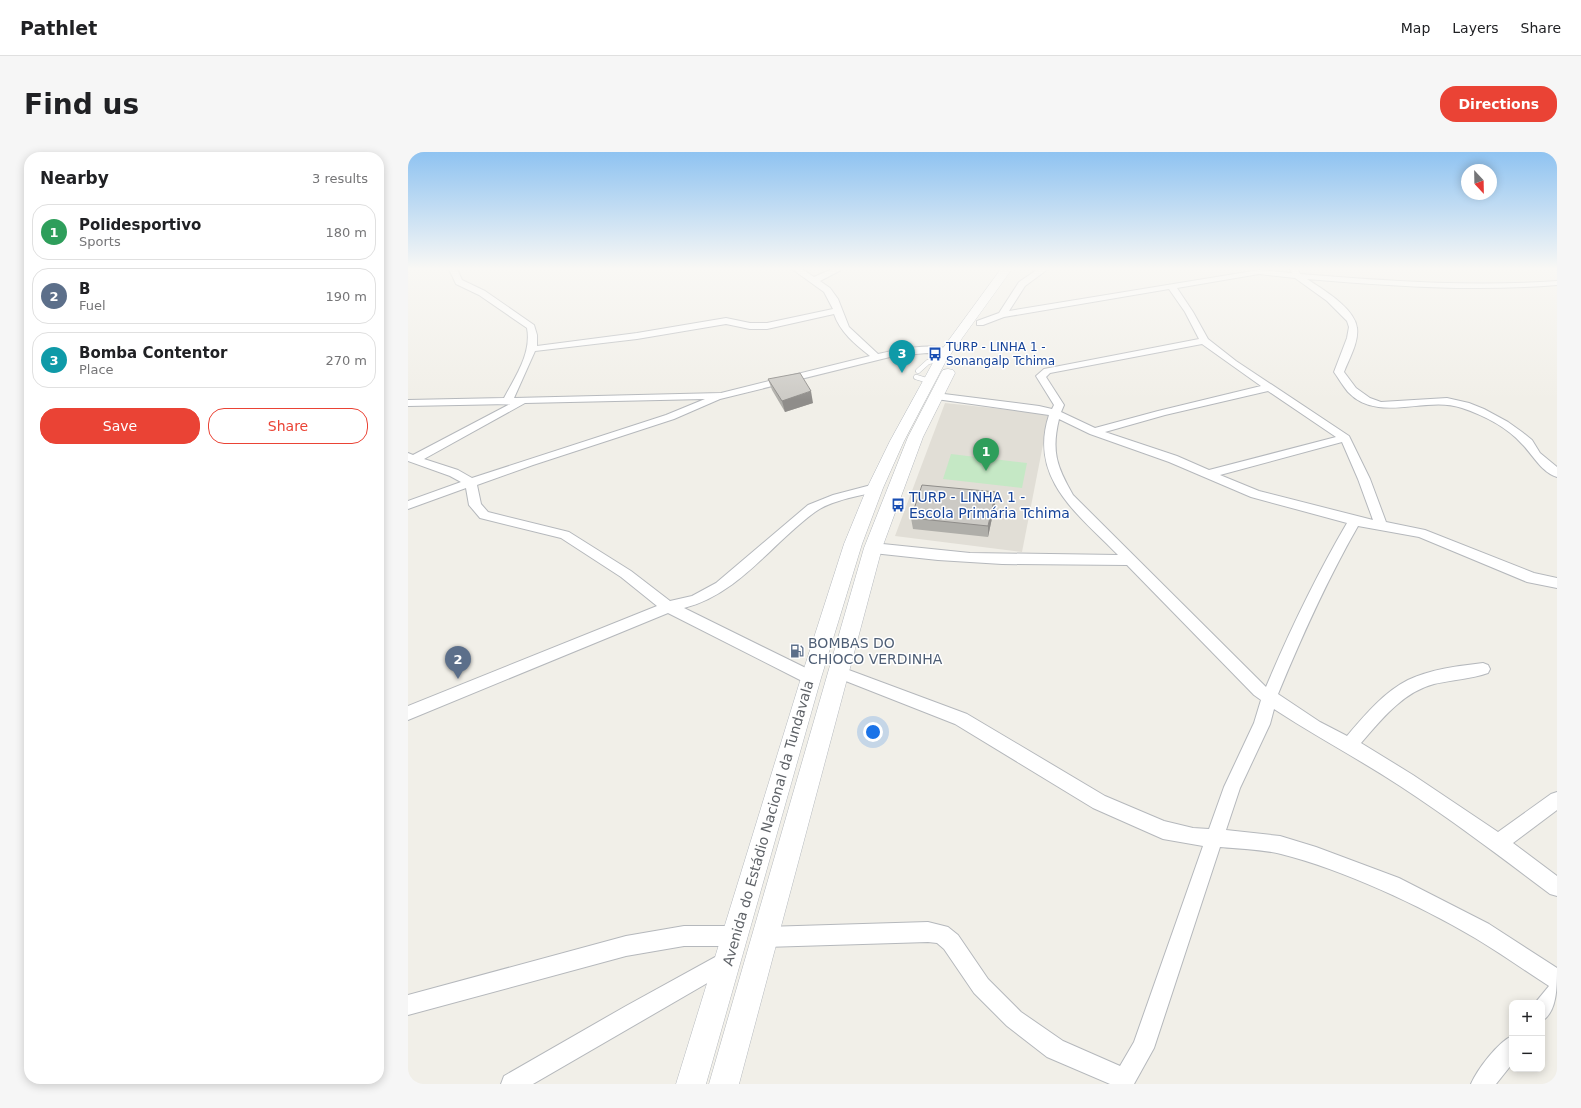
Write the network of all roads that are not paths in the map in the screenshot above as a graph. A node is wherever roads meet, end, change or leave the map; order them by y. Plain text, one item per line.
1 (510, 312) edge
2 (828, 312) edge
3 (840, 312) edge
4 (975, 312) edge
5 (988, 312) edge
6 (1017, 312) edge
7 (1189, 312) edge
8 (1345, 312) edge
9 (1002, 315) joint
10 (980, 323) junction
11 (1204, 341) junction
12 (532, 349) junction
13 (944, 355) junction
14 (876, 357) junction
15 (924, 381) junction
16 (1271, 387) junction
17 (721, 396) junction
18 (508, 400) junction
19 (525, 400) junction
20 (408, 403) edge
21 (1054, 413) junction
22 (1094, 432) junction
23 (1345, 438) junction
24 (411, 458) edge
25 (1557, 472) edge
26 (1208, 474) junction
27 (471, 482) junction
28 (874, 488) junction
29 (408, 505) edge
30 (1355, 521) junction
31 (1381, 526) junction
32 (873, 548) junction
33 (1132, 560) junction
34 (1557, 583) edge
35 (668, 607) junction
36 (1484, 669) dead end
37 (838, 672) junction
38 (811, 678) junction
39 (1269, 698) junction
40 (408, 713) edge
41 (1348, 745) junction
42 (1557, 800) edge
43 (1213, 838) junction
44 (1498, 843) junction
45 (1557, 887) edge
46 (736, 936) junction
47 (765, 937) junction
48 (728, 960) junction
49 (1557, 980) edge
50 (1557, 992) edge
51 (408, 1005) edge
52 (1545, 1007) edge
53 (1509, 1051) edge
54 (1122, 1081) edge
55 (512, 1084) edge
56 (691, 1084) edge
57 (724, 1084) edge
58 (1482, 1084) edge

1 - 12 street
2 - 12 street
3 - 14 street
4 - 13 street, Avenida do Estádio Nacional da Tundavala
5 - 10 street, Avenida do Estádio Nacional da Tundavala
6 - 9 street
7 - 11 street
8 - 25 street
9 - 10 street
10 - 15 street, Avenida do Estádio Nacional da Tundavala
11 - 16 street
11 - 21 street
12 - 18 street
13 - 14 street
13 - 15 street, Avenida do Estádio Nacional da Tundavala
14 - 17 street
15 - 21 street
15 - 28 street, Avenida do Estádio Nacional da Tundavala
15 - 32 street, Avenida do Estádio Nacional da Tundavala
16 - 22 street
16 - 23 street
17 - 19 street
17 - 27 street
18 - 19 street
18 - 20 street
19 - 24 street
21 - 22 street
21 - 33 street
22 - 26 street
23 - 26 street
23 - 31 street
24 - 27 street
26 - 30 street
27 - 29 street
27 - 35 street
28 - 35 street
28 - 38 street, Avenida do Estádio Nacional da Tundavala
30 - 31 street
30 - 39 street
31 - 34 street
32 - 33 street
32 - 37 street, Avenida do Estádio Nacional da Tundavala
33 - 39 street
35 - 38 street
35 - 40 street
36 - 41 street
37 - 43 street
37 - 47 street, Avenida do Estádio Nacional da Tundavala
38 - 46 street, Avenida do Estádio Nacional da Tundavala
39 - 41 street
39 - 43 street
41 - 44 street
42 - 44 street
43 - 49 street
43 - 54 street
44 - 45 street
46 - 48 street, Avenida do Estádio Nacional da Tundavala
46 - 51 street
47 - 54 street
47 - 57 street, Avenida do Estádio Nacional da Tundavala
48 - 55 street
48 - 56 street, Avenida do Estádio Nacional da Tundavala
50 - 52 street
53 - 58 street

